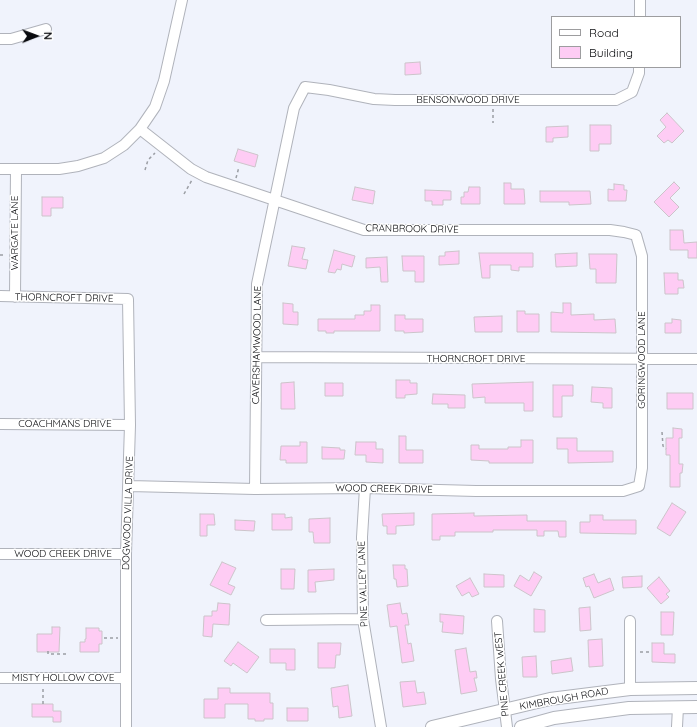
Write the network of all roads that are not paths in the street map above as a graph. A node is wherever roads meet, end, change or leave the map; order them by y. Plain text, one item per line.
1 (182, 0) edge
2 (640, 0) edge
3 (640, 16) edge
4 (46, 29) dead end
5 (0, 39) edge
6 (639, 68) edge
7 (305, 87) joint
8 (140, 129) junction
9 (0, 168) edge
10 (16, 169) junction
11 (275, 202) junction
12 (636, 235) joint
13 (0, 296) edge
14 (15, 297) junction
15 (128, 299) joint
16 (256, 357) junction
17 (642, 359) junction
18 (697, 359) edge
19 (0, 424) edge
20 (130, 425) junction
21 (129, 486) junction
22 (639, 486) joint
23 (365, 488) junction
24 (255, 489) junction
25 (0, 554) edge
26 (126, 554) junction
27 (363, 619) junction
28 (266, 620) dead end
29 (497, 620) dead end
30 (630, 621) dead end
31 (0, 678) edge
32 (126, 678) junction
33 (630, 688) junction
34 (697, 688) edge
35 (678, 707) junction
36 (697, 707) edge
37 (504, 710) junction
38 (126, 727) edge
39 (381, 727) edge
40 (432, 727) edge
41 (507, 727) edge
42 (521, 727) edge
43 (677, 727) edge

1 - 8 street
2 - 3 street
4 - 5 street
6 - 7 street, BENSONWOOD DRIVE
7 - 11 street, CAVERSHAMWOOD LANE
8 - 10 street
8 - 11 street, CRANBROOK DRIVE
9 - 10 street
10 - 14 street, WARGATE LANE
11 - 12 street, CRANBROOK DRIVE
11 - 16 street, CAVERSHAMWOOD LANE
12 - 17 street, GORINGWOOD LANE
13 - 14 street, THORNCROFT DRIVE
14 - 15 street, THORNCROFT DRIVE
15 - 20 street, DOGWOOD VILLA DRIVE
16 - 17 street, THORNCROFT DRIVE
16 - 24 street, CAVERSHAMWOOD LANE
17 - 18 street, THORNCROFT DRIVE
17 - 22 street, GORINGWOOD LANE
19 - 20 street, COACHMANS DRIVE
20 - 21 street, DOGWOOD VILLA DRIVE
21 - 24 street, WOOD CREEK DRIVE
21 - 26 street, DOGWOOD VILLA DRIVE
22 - 23 street, WOOD CREEK DRIVE
23 - 24 street, WOOD CREEK DRIVE
23 - 27 street, PINE VALLEY LANE
25 - 26 street, WOOD CREEK DRIVE
26 - 32 street, DOGWOOD VILLA DRIVE
27 - 28 street
27 - 39 street, PINE VALLEY LANE
29 - 37 street, PINE CREEK WEST
30 - 33 street
31 - 32 street, MISTY HOLLOW COVE
32 - 38 street, DOGWOOD VILLA DRIVE
33 - 34 street, KIMBROUGH ROAD
33 - 37 street, KIMBROUGH ROAD
35 - 36 street, KIMBROUGH ROAD
35 - 42 street, KIMBROUGH ROAD
35 - 43 street
37 - 40 street, KIMBROUGH ROAD
37 - 41 street, PINE CREEK WEST

